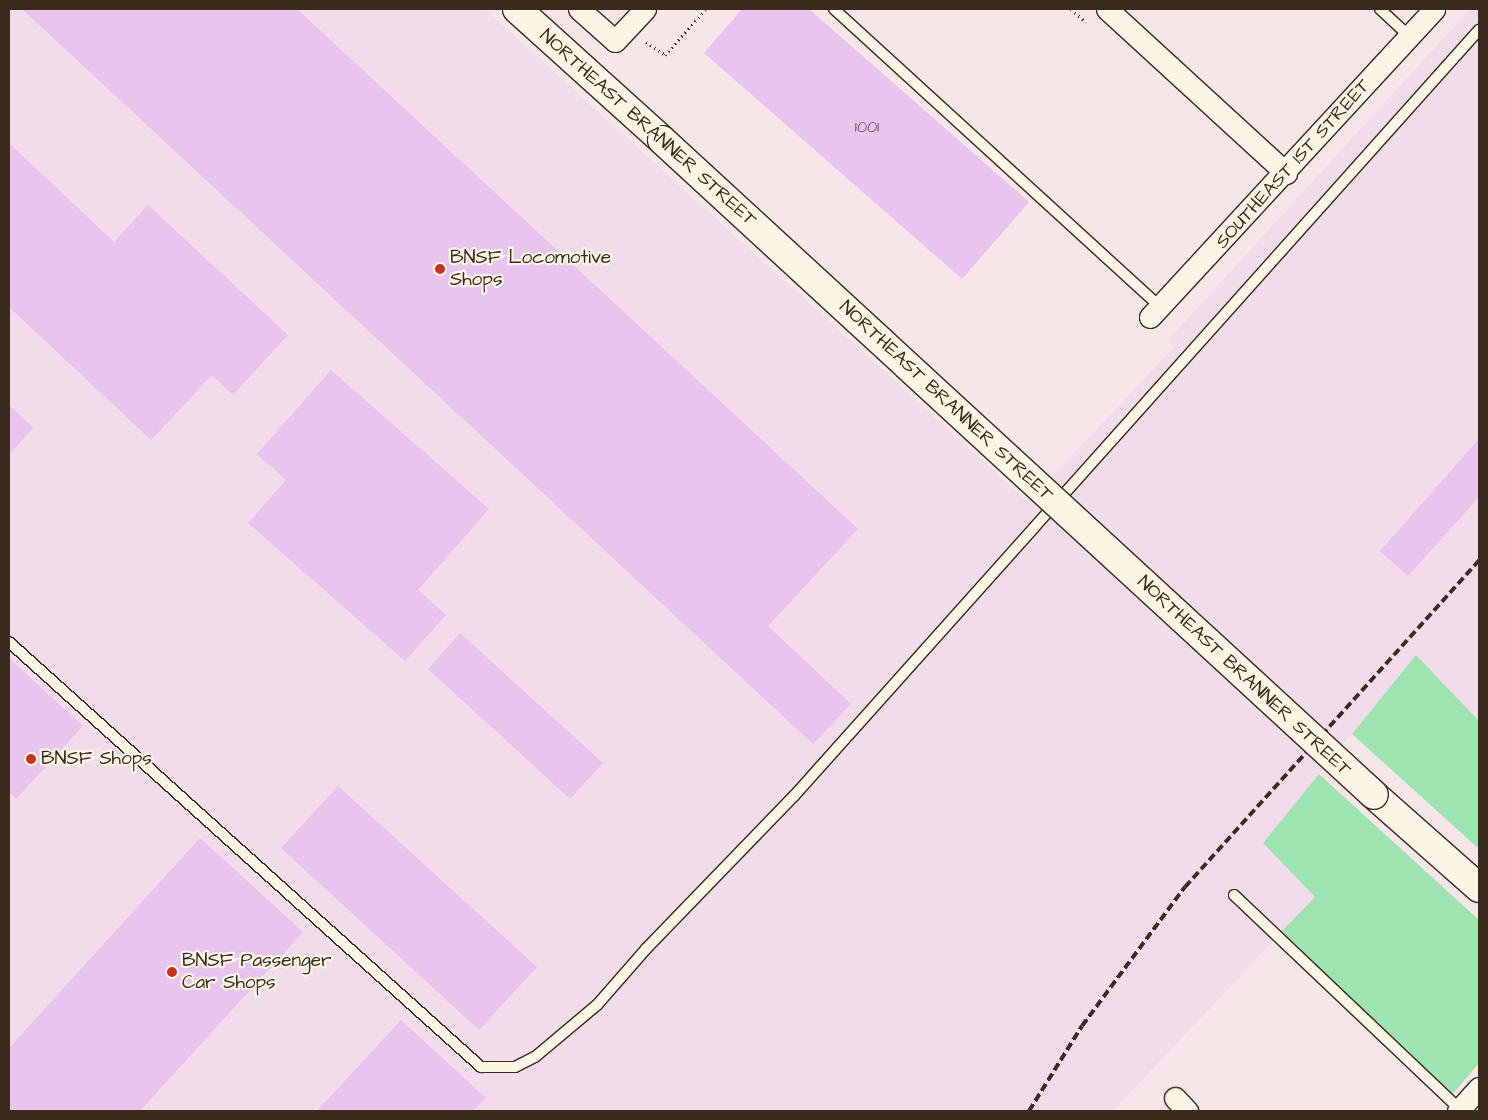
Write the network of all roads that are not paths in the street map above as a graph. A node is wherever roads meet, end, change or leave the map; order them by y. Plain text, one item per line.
1 (517, 9) edge
2 (579, 9) edge
3 (645, 9) edge
4 (834, 9) edge
5 (1107, 9) edge
6 (1380, 9) edge
7 (1434, 9) edge
8 (1479, 30) edge
9 (1409, 36) junction
10 (1286, 173) junction
11 (1156, 312) joint
12 (9, 642) edge
13 (1479, 888) edge
14 (1234, 895) dead end
15 (1479, 1088) edge
16 (1460, 1110) edge

1 - 13 main road, NORTHEAST BRANNER STREET, bridge
2 - 3 street
4 - 11 lane
5 - 10 street
6 - 9 lane
7 - 9 street, SOUTHEAST 1ST STREET
8 - 12 lane
9 - 10 street, SOUTHEAST 1ST STREET
10 - 11 street, SOUTHEAST 1ST STREET
14 - 16 lane
15 - 16 street

